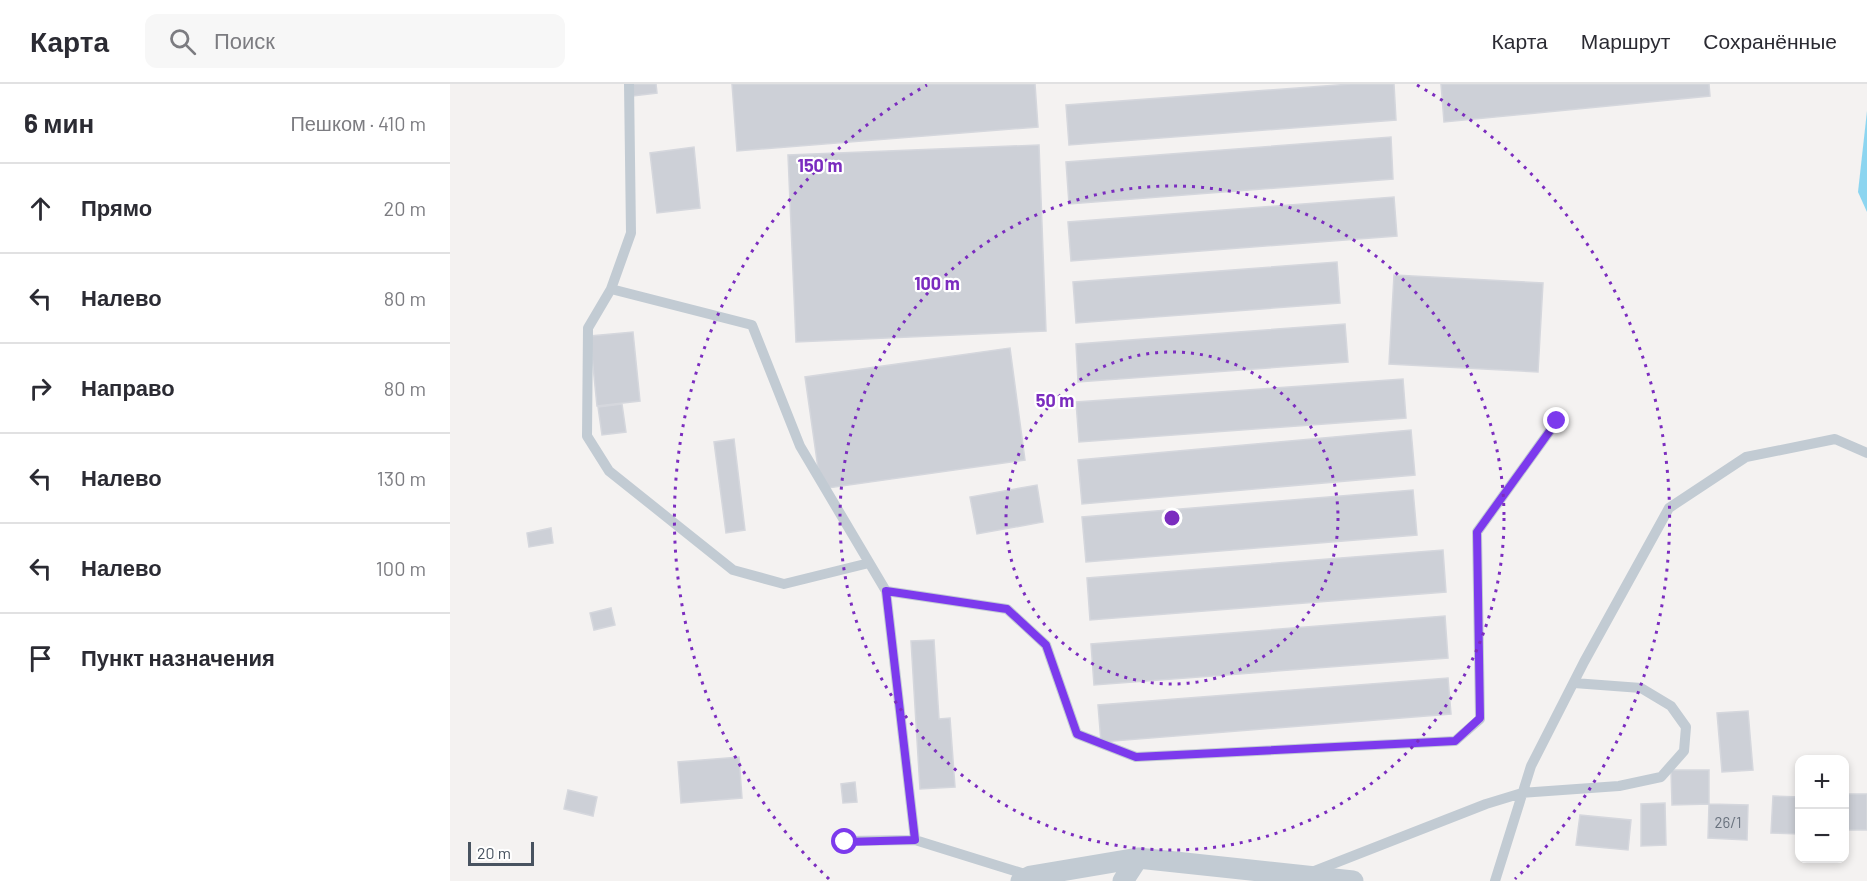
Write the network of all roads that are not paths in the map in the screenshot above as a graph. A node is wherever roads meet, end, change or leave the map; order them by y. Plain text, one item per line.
1 (629, 84) edge
2 (611, 289) junction
3 (1557, 421) dead end
4 (1867, 453) edge
5 (869, 563) junction
6 (886, 591) junction
7 (1574, 683) junction
8 (1522, 793) junction
9 (915, 840) junction
10 (845, 842) dead end
11 (1138, 858) junction
12 (1300, 877) junction
13 (1029, 879) edge
14 (1123, 881) edge
15 (1353, 881) edge
16 (1495, 881) edge

1 - 2 lane
2 - 5 lane
2 - 5 lane
3 - 6 lane
4 - 7 lane
5 - 6 lane
6 - 9 lane
7 - 8 lane
7 - 8 lane
8 - 12 lane
8 - 16 lane
9 - 10 lane
9 - 13 lane
11 - 12 street
11 - 13 street
11 - 14 street
12 - 15 street

